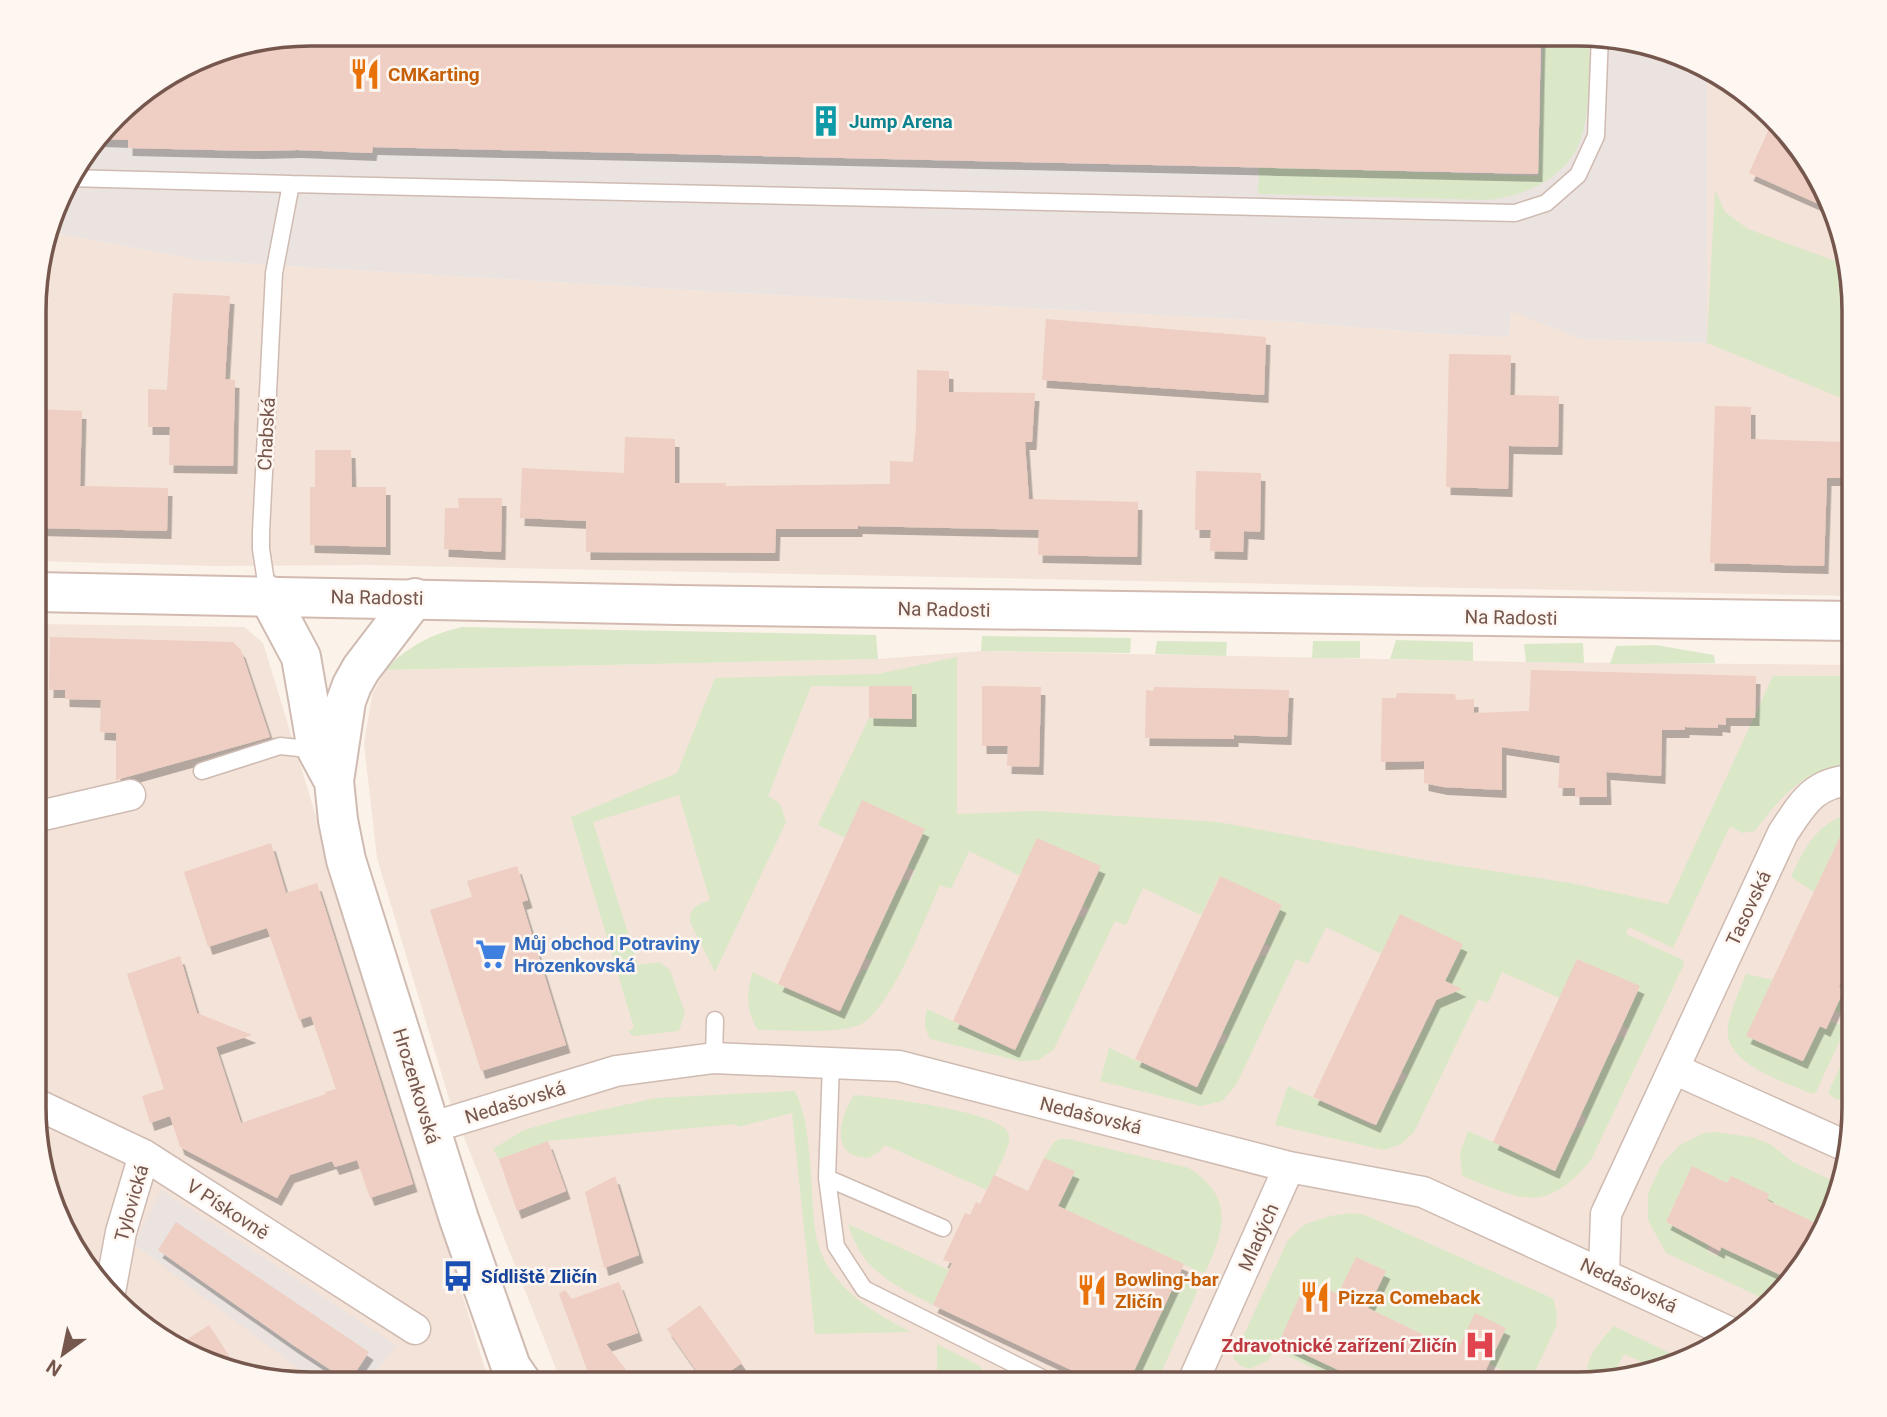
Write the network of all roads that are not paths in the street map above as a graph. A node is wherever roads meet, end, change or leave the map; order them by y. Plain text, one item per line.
1 (1600, 47) edge
2 (81, 178) edge
3 (291, 184) junction
4 (46, 592) edge
5 (268, 595) junction
6 (415, 598) junction
7 (1842, 621) edge
8 (330, 758) junction
9 (202, 771) dead end
10 (1842, 781) edge
11 (130, 795) dead end
12 (46, 814) edge
13 (715, 1020) dead end
14 (714, 1058) junction
15 (831, 1063) junction
16 (1674, 1069) junction
17 (46, 1109) edge
18 (430, 1128) junction
19 (1839, 1143) edge
20 (145, 1155) junction
21 (1289, 1167) junction
22 (827, 1178) junction
23 (943, 1228) dead end
24 (1604, 1273) junction
25 (112, 1282) edge
26 (1722, 1328) edge
27 (415, 1329) dead end
28 (514, 1372) edge
29 (1030, 1372) edge
30 (1197, 1372) edge

1 - 3 lane
2 - 3 lane
3 - 5 lane, Chabská
4 - 5 main road, Na Radosti
5 - 6 main road, Na Radosti
5 - 8 main road, Hrozenkovská
6 - 7 main road, Na Radosti
6 - 8 main road, Hrozenkovská
8 - 9 lane
8 - 18 main road, Hrozenkovská
10 - 16 street, Tasovská
11 - 12 street
13 - 14 lane
14 - 15 street, Nedašovská
14 - 18 street, Nedašovská
15 - 21 street, Nedašovská
15 - 22 lane
16 - 19 street
16 - 24 street, Tasovská
17 - 20 street, V Pískovně
18 - 28 main road, Hrozenkovská
20 - 25 street, Tylovická
20 - 27 street, V Pískovně
21 - 24 street, Nedašovská
21 - 30 street, Mladých
22 - 23 lane
22 - 29 lane
24 - 26 street, Nedašovská

